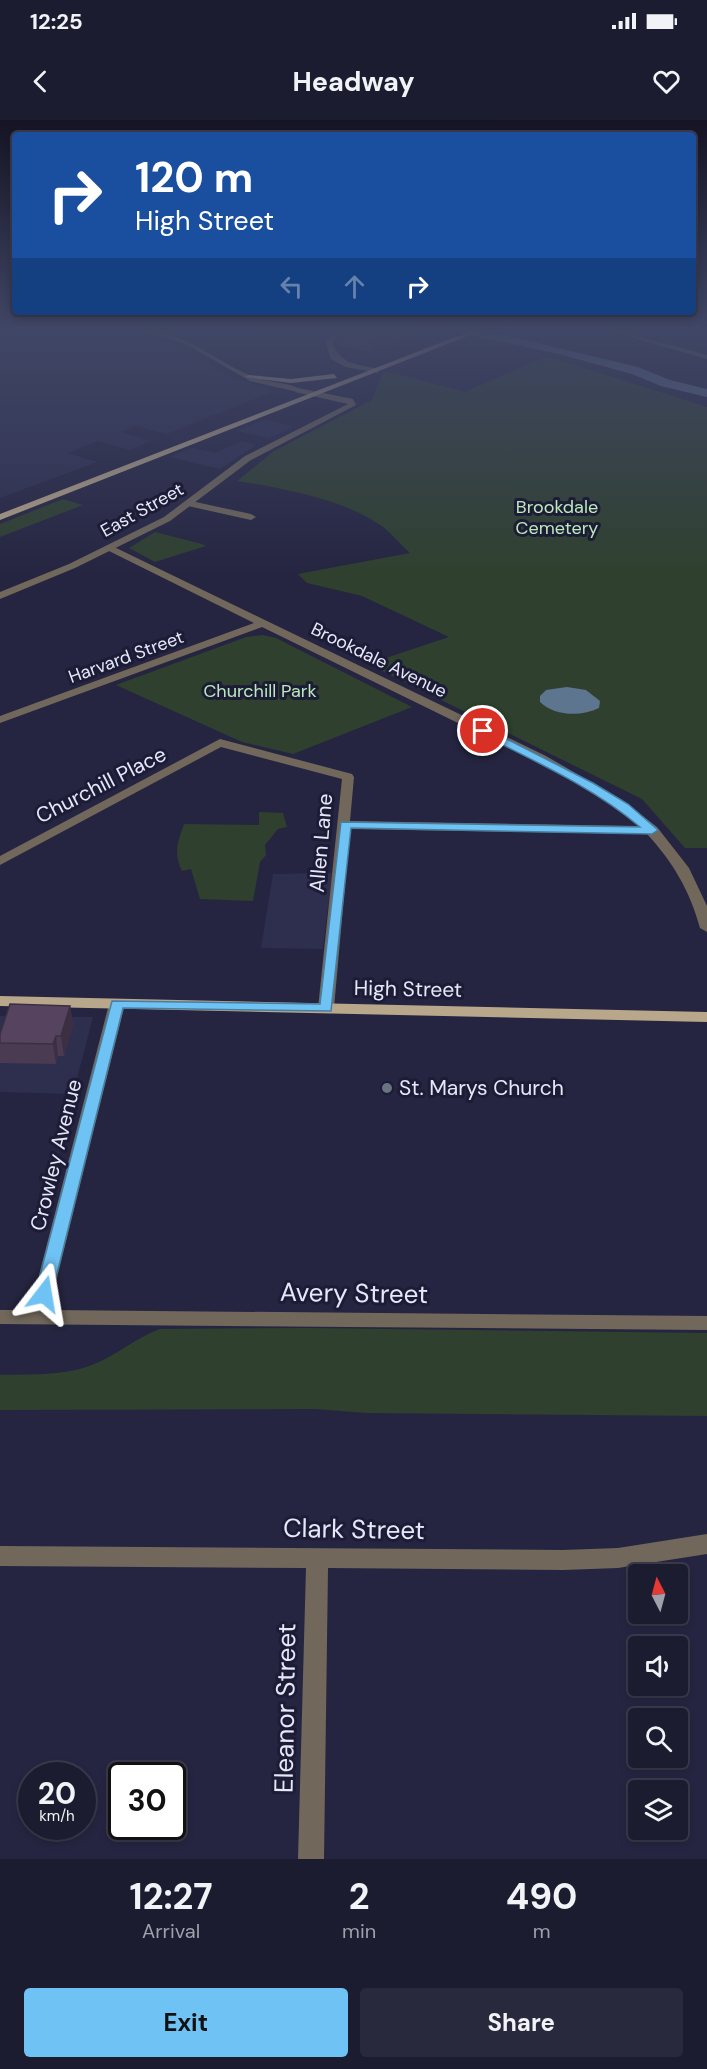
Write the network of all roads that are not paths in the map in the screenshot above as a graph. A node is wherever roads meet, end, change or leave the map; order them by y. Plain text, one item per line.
1 (240, 413) edge
2 (266, 413) edge
3 (339, 413) edge
4 (191, 504) junction
5 (0, 508) edge
6 (0, 517) edge
7 (251, 517) dead end
8 (110, 548) junction
9 (0, 596) edge
10 (263, 623) junction
11 (0, 720) edge
12 (220, 743) joint
13 (345, 825) junction
14 (652, 830) junction
15 (0, 861) edge
16 (707, 928) edge
17 (0, 1001) edge
18 (117, 1004) junction
19 (326, 1008) junction
20 (707, 1017) edge
21 (0, 1317) edge
22 (38, 1317) junction
23 (707, 1323) edge
24 (707, 1544) edge
25 (0, 1556) edge
26 (317, 1557) junction
27 (311, 1859) edge

1 - 5 main road
2 - 6 main road
3 - 4 street, East Street
4 - 7 street
4 - 8 street, East Street
8 - 9 street, East Street
8 - 10 street, Brookdale Avenue
10 - 11 street, Harvard Street
10 - 14 street, Brookdale Avenue
12 - 13 street, Allen Lane
12 - 15 street, Churchill Place
13 - 14 street
13 - 19 street, Allen Lane
14 - 16 street, Brookdale Avenue
17 - 18 main road, High Street
18 - 19 main road, High Street
18 - 22 street, Crowley Avenue
19 - 20 main road, High Street
21 - 22 street, Avery Street
22 - 23 street, Avery Street
24 - 26 street, Clark Street
25 - 26 street, Clark Street
26 - 27 street, Eleanor Street

